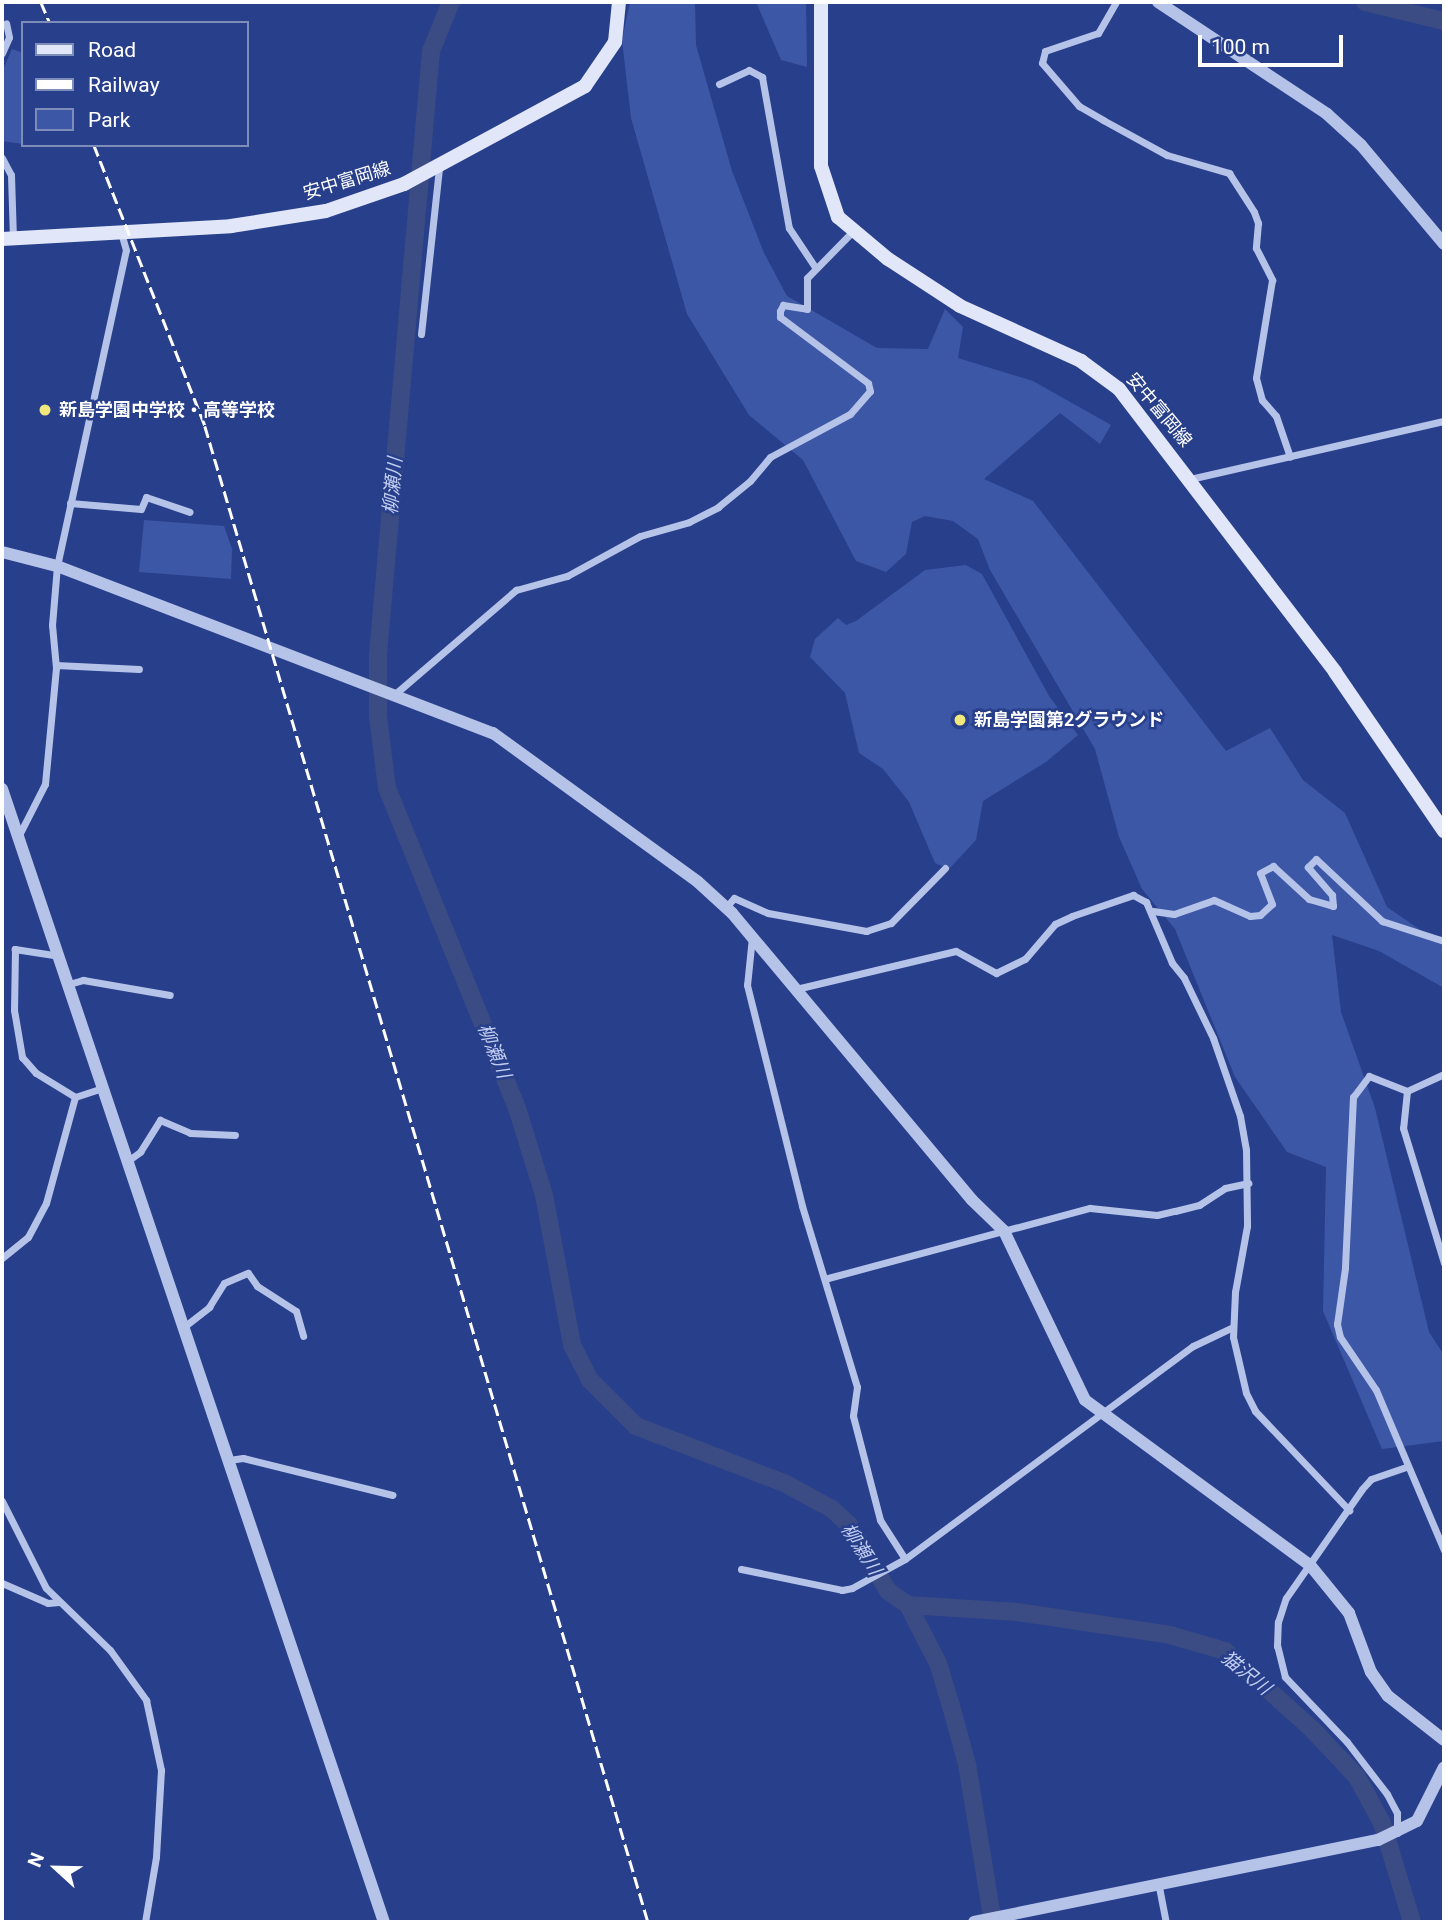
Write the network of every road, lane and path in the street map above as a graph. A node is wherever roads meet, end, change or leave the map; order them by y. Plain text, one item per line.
1 (619, 2) edge
2 (821, 2) edge
3 (1116, 2) edge
4 (1157, 2) edge
5 (6, 23) dead end
6 (2, 53) edge
7 (719, 83) dead end
8 (2, 158) edge
9 (438, 167) junction
10 (852, 232) junction
11 (121, 233) junction
12 (7, 239) edge
13 (1444, 244) edge
14 (815, 267) junction
15 (421, 334) dead end
16 (1444, 421) edge
17 (1290, 457) junction
18 (1190, 479) junction
19 (70, 503) junction
20 (190, 512) dead end
21 (2, 552) edge
22 (57, 566) junction
23 (56, 665) junction
24 (139, 669) dead end
25 (393, 694) junction
26 (2, 789) edge
27 (1444, 831) edge
28 (18, 837) junction
29 (945, 868) dead end
30 (726, 907) junction
31 (1153, 911) junction
32 (752, 937) junction
33 (1444, 941) edge
34 (60, 956) junction
35 (69, 984) junction
36 (796, 989) junction
37 (170, 995) dead end
38 (1444, 1074) edge
39 (104, 1088) junction
40 (1407, 1091) junction
41 (75, 1097) junction
42 (235, 1135) dead end
43 (129, 1160) junction
44 (1248, 1183) junction
45 (1004, 1231) junction
46 (2, 1258) edge
47 (1444, 1263) edge
48 (828, 1278) junction
49 (185, 1326) junction
50 (1233, 1327) junction
51 (303, 1336) dead end
52 (1102, 1415) junction
53 (229, 1460) junction
54 (1406, 1467) junction
55 (393, 1495) dead end
56 (2, 1501) edge
57 (1349, 1510) junction
58 (5, 1518) edge
59 (1444, 1550) edge
60 (905, 1559) junction
61 (1310, 1565) junction
62 (741, 1569) dead end
63 (2, 1583) edge
64 (59, 1602) junction
65 (1444, 1740) edge
66 (1444, 1767) edge
67 (1395, 1834) junction
68 (1159, 1886) junction
69 (145, 1922) edge
70 (384, 1922) edge
71 (975, 1922) edge
72 (1166, 1922) edge

1 - 9 main road, 安中富岡線
2 - 10 main road, 安中富岡線
3 - 17 street
4 - 13 street
5 - 6 street
7 - 14 street
8 - 12 street
9 - 11 main road, 安中富岡線
9 - 15 street
10 - 14 street
10 - 18 main road, 安中富岡線
11 - 12 main road, 安中富岡線
11 - 19 street
14 - 25 street
16 - 17 street
17 - 18 street
18 - 27 main road, 安中富岡線
19 - 20 street
19 - 22 street
21 - 22 street
22 - 23 street
22 - 25 street
23 - 24 street
23 - 28 street
25 - 30 street
26 - 28 street
28 - 34 street
29 - 30 street
30 - 32 street
31 - 33 street
31 - 36 street
31 - 44 street
32 - 36 street
32 - 48 street
34 - 35 street
34 - 41 street
35 - 37 street
35 - 39 street
36 - 45 street
38 - 40 street
39 - 41 street
39 - 43 street
40 - 47 street
40 - 54 street
41 - 46 street
42 - 43 street
43 - 49 street
44 - 45 street
44 - 50 street
45 - 48 street
45 - 52 street
48 - 60 street
49 - 51 street
49 - 53 street
50 - 52 street
50 - 57 street
52 - 60 street
52 - 61 street
53 - 55 street
53 - 70 street
54 - 57 street
54 - 59 street
56 - 58 street
57 - 61 street
58 - 64 street
60 - 62 street
61 - 65 street
61 - 67 street
63 - 64 street
64 - 69 street
66 - 67 street
67 - 68 street
68 - 71 street
68 - 72 street

